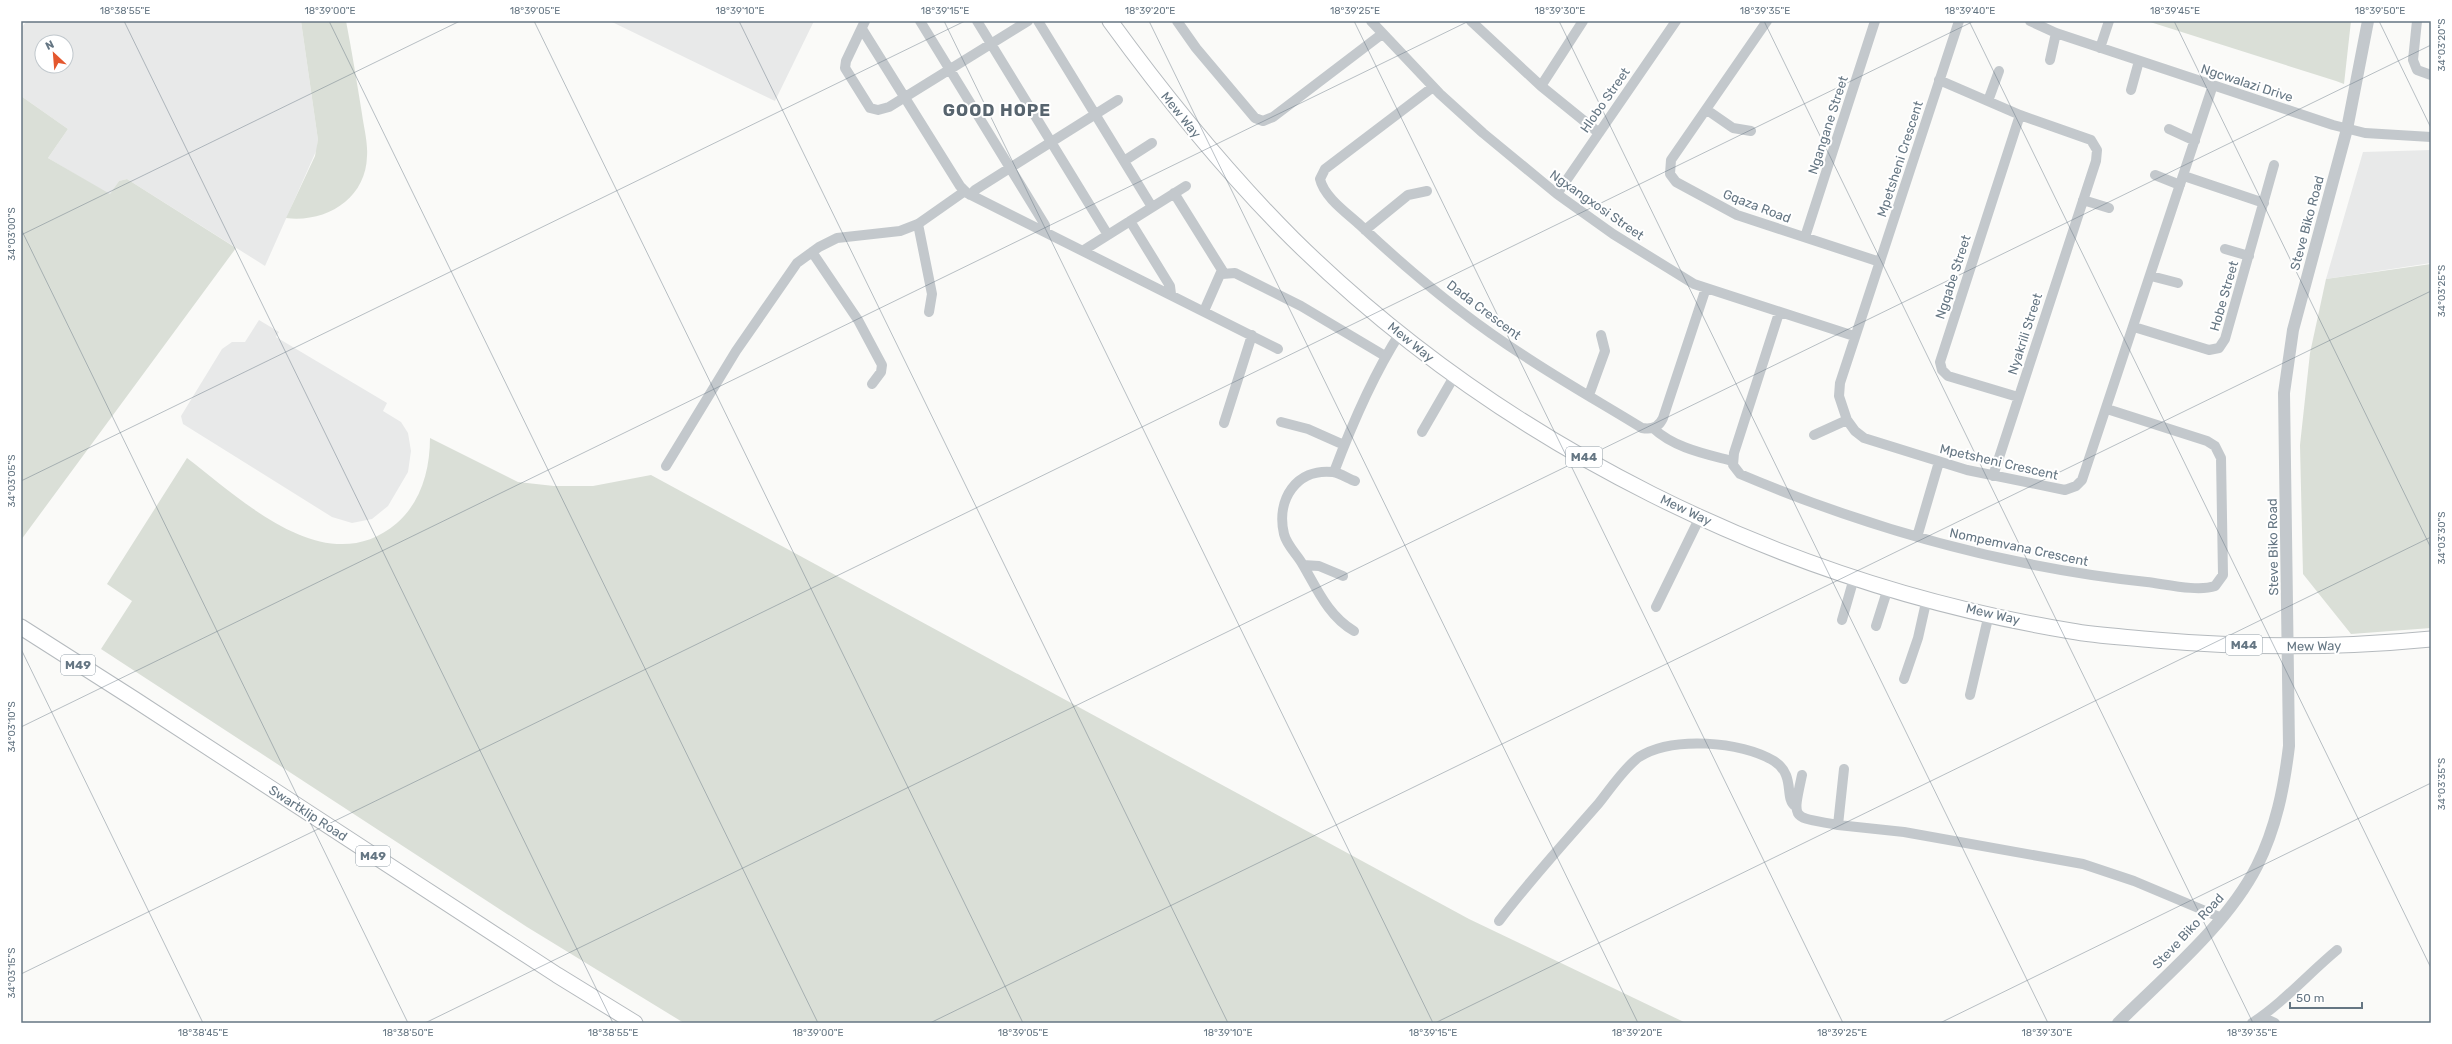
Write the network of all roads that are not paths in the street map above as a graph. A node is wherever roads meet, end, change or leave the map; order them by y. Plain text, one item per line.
1 (920, 21) edge
2 (977, 21) edge
3 (1028, 21) edge
4 (1038, 21) edge
5 (1110, 21) edge
6 (1177, 21) edge
7 (1371, 21) edge
8 (1471, 21) edge
9 (1676, 21) edge
10 (1767, 21) edge
11 (1875, 21) edge
12 (1959, 21) edge
13 (2030, 21) edge
14 (2109, 21) edge
15 (2368, 21) edge
16 (2417, 21) edge
17 (1578, 23) edge
18 (864, 25) edge
19 (1382, 34) junction
20 (2056, 34) junction
21 (991, 44) junction
22 (2100, 48) junction
23 (2050, 60) dead end
24 (2139, 61) junction
25 (950, 69) junction
26 (1999, 71) dead end
27 (2431, 75) edge
28 (1940, 80) junction
29 (2213, 85) junction
30 (1541, 86) junction
31 (1433, 87) junction
32 (2131, 90) dead end
33 (906, 97) junction
34 (1118, 100) dead end
35 (1988, 101) junction
36 (1707, 110) junction
37 (1095, 114) junction
38 (2020, 116) junction
39 (2168, 129) dead end
40 (2347, 129) junction
41 (1751, 130) dead end
42 (1599, 133) junction
43 (2431, 137) edge
44 (2195, 141) junction
45 (1052, 142) junction
46 (1152, 143) dead end
47 (1124, 161) junction
48 (2274, 165) dead end
49 (1010, 167) junction
50 (2155, 175) dead end
51 (2182, 180) junction
52 (1186, 186) dead end
53 (1427, 191) dead end
54 (967, 193) junction
55 (1174, 193) junction
56 (1557, 194) junction
57 (2083, 200) junction
58 (2264, 203) junction
59 (1152, 207) junction
60 (2109, 208) dead end
61 (1130, 221) junction
62 (918, 224) junction
63 (1365, 230) junction
64 (1045, 232) junction
65 (1108, 235) junction
66 (1805, 238) junction
67 (2225, 249) dead end
68 (1084, 250) junction
69 (812, 252) junction
70 (2249, 256) junction
71 (1880, 262) junction
72 (1222, 274) junction
73 (2151, 276) junction
74 (2178, 283) dead end
75 (1706, 288) junction
76 (1171, 294) junction
77 (1204, 311) junction
78 (929, 312) dead end
79 (1779, 313) junction
80 (2134, 327) junction
81 (1400, 333) junction
82 (1252, 335) junction
83 (1601, 335) dead end
84 (1854, 336) junction
85 (1278, 349) dead end
86 (1385, 356) junction
87 (1455, 375) junction
88 (872, 384) dead end
89 (1589, 395) junction
90 (2018, 397) junction
91 (2107, 408) junction
92 (1847, 420) junction
93 (1280, 422) dead end
94 (1224, 423) dead end
95 (1653, 428) junction
96 (1422, 432) dead end
97 (1814, 435) dead end
98 (1344, 444) junction
99 (1732, 461) junction
100 (1939, 462) junction
101 (666, 466) dead end
102 (1334, 472) junction
103 (1992, 476) junction
104 (1355, 482) dead end
105 (1700, 517) junction
106 (1917, 537) junction
107 (1303, 564) junction
108 (1343, 576) dead end
109 (1854, 578) junction
110 (1888, 588) junction
111 (1927, 598) junction
112 (1656, 607) dead end
113 (1989, 614) junction
114 (1842, 620) dead end
115 (1876, 626) dead end
116 (21, 627) edge
117 (1354, 631) dead end
118 (2431, 639) edge
119 (2288, 647) junction
120 (1904, 679) dead end
121 (1970, 695) dead end
122 (1844, 769) dead end
123 (1802, 775) dead end
124 (1795, 806) junction
125 (1838, 825) junction
126 (2222, 918) junction
127 (1499, 921) dead end
128 (2337, 950) dead end
129 (2262, 1017) junction
130 (635, 1023) edge
131 (2118, 1023) edge
132 (2252, 1023) edge
133 (2275, 1023) edge

1 - 25 street
2 - 21 street
3 - 21 street
4 - 37 street
5 - 81 main road, Mew Way / M44
6 - 19 street
7 - 19 street, Ngxangxosi Street
8 - 30 street
9 - 42 street, Hlobo Street
10 - 36 street, Gqaza Road
11 - 66 street, Ngangane Street
12 - 28 street, Mpetsheni Crescent
13 - 20 street, Ngcwalazi Drive
14 - 22 street
15 - 40 street, Steve Biko Road
16 - 27 street
17 - 30 street
18 - 33 street
18 - 33 street
19 - 31 street, Ngxangxosi Street
20 - 22 street, Ngcwalazi Drive
20 - 23 street
21 - 25 street
21 - 45 street
22 - 24 street, Ngcwalazi Drive
24 - 29 street, Ngcwalazi Drive
24 - 32 street
25 - 33 street
25 - 49 street
26 - 35 street
28 - 35 street, Nyakrili Street
28 - 71 street, Mpetsheni Crescent
29 - 40 street, Ngcwalazi Drive
29 - 44 street, Mpetsheni Crescent
30 - 42 street
31 - 56 street, Ngxangxosi Street
31 - 63 street, Dada Crescent
33 - 54 street
34 - 37 street
35 - 38 street, Nyakrili Street
36 - 41 street
36 - 66 street, Gqaza Road
37 - 45 street
37 - 47 street
38 - 57 street, Nyakrili Street
38 - 90 street, Ngqabe Street
39 - 44 street
40 - 43 street, Ngcwalazi Drive
40 - 119 street, Steve Biko Road
42 - 56 street, Hlobo Street
44 - 51 street, Mpetsheni Crescent
45 - 49 street
45 - 65 street
46 - 47 street
47 - 59 street
48 - 58 street, Hobe Street
49 - 54 street
49 - 64 street
50 - 51 street
51 - 58 street
51 - 73 street, Mpetsheni Crescent
52 - 55 street
53 - 63 street
54 - 62 street
54 - 64 street
55 - 59 street
55 - 72 street
56 - 75 street, Ngxangxosi Street
57 - 60 street
57 - 90 street, Nyakrili Street
58 - 70 street, Hobe Street
59 - 61 street
61 - 65 street
61 - 76 street
62 - 69 street
62 - 78 street
63 - 89 street, Dada Crescent
64 - 68 street
65 - 68 street
66 - 71 street, Gqaza Road
67 - 70 street, Hobe Street
68 - 76 street
69 - 88 street
69 - 101 street
70 - 80 street, Hobe Street
71 - 84 street, Mpetsheni Crescent
72 - 77 street
72 - 86 street
73 - 74 street
73 - 80 street, Mpetsheni Crescent
75 - 79 street, Ngxangxosi Street
75 - 95 street
76 - 77 street
77 - 82 street
79 - 84 street, Ngxangxosi Street
79 - 99 street
80 - 91 street, Mpetsheni Crescent
81 - 86 street
81 - 87 main road, Mew Way / M44
82 - 85 street
82 - 94 street
83 - 89 street
84 - 92 street, Mpetsheni Crescent
86 - 98 street
87 - 96 street
87 - 105 main road, Mew Way / M44
89 - 95 street, Dada Crescent
90 - 103 street, Nyakrili Street
91 - 103 street, Mpetsheni Crescent
91 - 106 street, Nompemvana Crescent
92 - 97 street
92 - 100 street, Mpetsheni Crescent
93 - 98 street
95 - 99 street
98 - 102 street
99 - 106 street, Nompemvana Crescent
100 - 103 street, Mpetsheni Crescent
100 - 106 street
102 - 104 street
102 - 107 street
105 - 109 main road, Mew Way / M44
105 - 112 street
107 - 108 street
107 - 117 street
109 - 110 main road, Mew Way / M44
109 - 114 street
110 - 111 main road, Mew Way / M44
110 - 115 street
111 - 113 main road, Mew Way / M44
111 - 120 street
113 - 119 main road, Mew Way / M44
113 - 121 street
116 - 130 main road, Swartklip Road / M49
118 - 119 main road, Mew Way / M44
119 - 126 street, Steve Biko Road
122 - 125 street
123 - 124 street
124 - 125 street
124 - 127 street
125 - 126 street
126 - 131 street, Steve Biko Road
128 - 129 street
129 - 132 street
129 - 133 street

